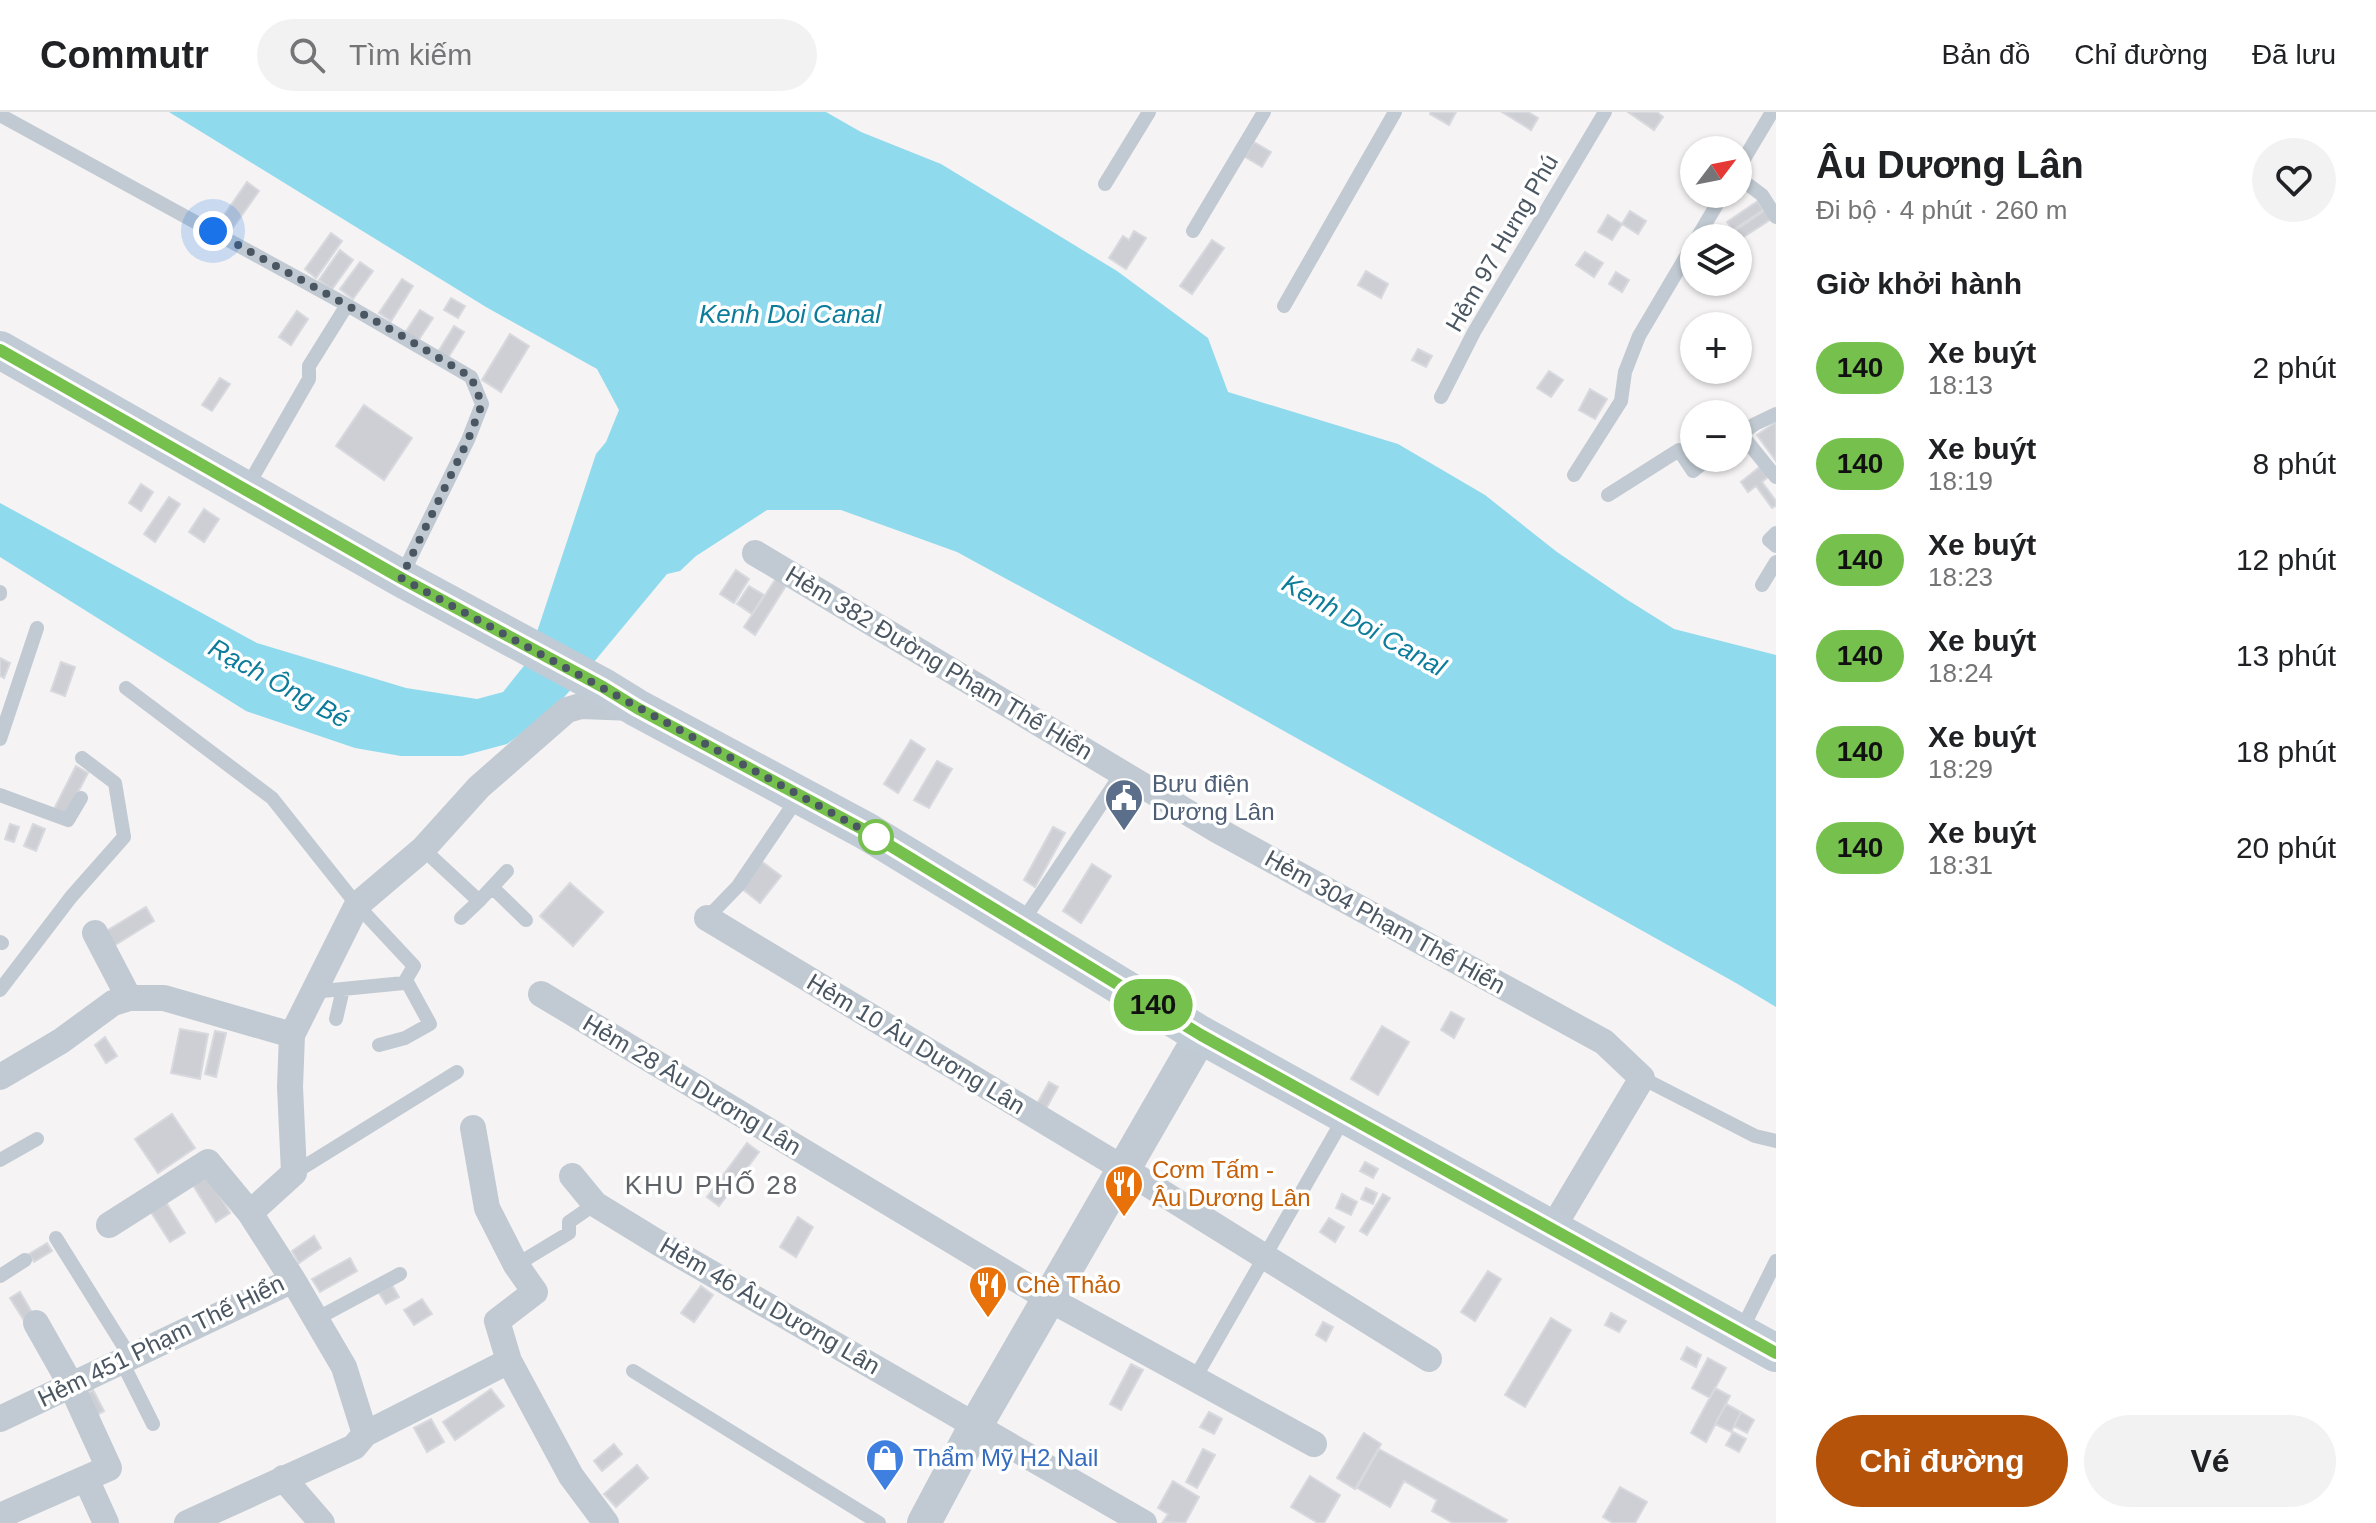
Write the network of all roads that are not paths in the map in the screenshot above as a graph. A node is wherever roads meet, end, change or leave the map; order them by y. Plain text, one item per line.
1 (1149, 112) edge
2 (1264, 112) edge
3 (1395, 112) edge
4 (1605, 112) edge
5 (1772, 112) edge
6 (0, 115) edge
7 (1752, 146) edge
8 (1105, 184) dead end
9 (1752, 188) edge
10 (1776, 217) edge
11 (1193, 231) dead end
12 (1680, 267) edge
13 (347, 305) junction
14 (1284, 306) dead end
15 (0, 350) edge
16 (1441, 397) dead end
17 (1776, 414) edge
18 (1752, 426) edge
19 (1752, 449) edge
20 (1680, 452) edge
21 (1574, 475) dead end
22 (1776, 477) edge
23 (245, 489) junction
24 (1608, 495) dead end
25 (1776, 533) edge
26 (1776, 546) edge
27 (755, 553) dead end
28 (1776, 562) edge
29 (401, 578) junction
30 (1762, 585) dead end
31 (37, 628) dead end
32 (126, 688) dead end
33 (637, 708) junction
34 (0, 739) edge
35 (82, 758) dead end
36 (1122, 773) junction
37 (0, 795) edge
38 (799, 795) junction
39 (81, 798) dead end
40 (423, 849) junction
41 (507, 871) dead end
42 (492, 887) junction
43 (479, 901) junction
44 (357, 905) junction
45 (461, 918) dead end
46 (707, 918) joint
47 (526, 920) dead end
48 (1020, 925) junction
49 (95, 933) dead end
50 (406, 980) junction
51 (343, 989) junction
52 (0, 990) edge
53 (311, 992) junction
54 (541, 994) dead end
55 (129, 998) junction
56 (336, 1019) dead end
57 (292, 1035) junction
58 (1201, 1035) junction
59 (379, 1045) dead end
60 (457, 1072) dead end
61 (0, 1077) edge
62 (1642, 1078) junction
63 (1346, 1115) junction
64 (473, 1128) dead end
65 (37, 1139) dead end
66 (1776, 1141) edge
67 (0, 1160) edge
68 (1124, 1169) junction
69 (294, 1173) junction
70 (572, 1176) dead end
71 (595, 1204) junction
72 (250, 1213) junction
73 (109, 1225) dead end
74 (1552, 1229) junction
75 (56, 1238) dead end
76 (1265, 1257) junction
77 (25, 1260) dead end
78 (1776, 1261) edge
79 (516, 1265) junction
80 (400, 1274) dead end
81 (0, 1276) edge
82 (293, 1280) junction
83 (1049, 1299) junction
84 (316, 1319) junction
85 (36, 1323) dead end
86 (1740, 1333) junction
87 (1776, 1353) edge
88 (1429, 1359) dead end
89 (126, 1360) junction
90 (509, 1361) junction
91 (633, 1371) dead end
92 (1195, 1378) junction
93 (71, 1385) junction
94 (0, 1419) edge
95 (153, 1424) dead end
96 (976, 1425) junction
97 (365, 1434) junction
98 (1314, 1444) dead end
99 (283, 1478) junction
100 (86, 1479) junction
101 (0, 1516) edge
102 (106, 1523) edge
103 (187, 1523) edge
104 (322, 1523) edge
105 (606, 1523) edge
106 (879, 1523) edge
107 (924, 1523) edge
108 (1144, 1523) edge

1 - 8 lane
2 - 11 lane
3 - 14 lane
4 - 16 lane, Hẻm 97 Hưng Phú
5 - 7 lane
6 - 13 lane
9 - 10 lane
12 - 21 lane
13 - 23 lane
13 - 29 lane
15 - 23 main road
17 - 18 lane
19 - 22 lane
20 - 24 lane
23 - 29 main road
25 - 26 lane
27 - 36 street, Hẻm 382 Đường Phạm Thế Hiển
28 - 30 lane
29 - 33 main road
31 - 34 lane
32 - 44 lane
33 - 38 main road
33 - 40 street
35 - 52 lane
36 - 48 lane
36 - 62 street, Hẻm 304 Phạm Thế Hiển
37 - 39 lane
38 - 46 lane
38 - 48 main road
40 - 43 lane
40 - 44 street
41 - 42 lane
42 - 43 lane
42 - 47 lane
43 - 45 lane
44 - 50 lane
44 - 53 street
46 - 68 street, Hẻm 10 Âu Dương Lân
48 - 58 main road
49 - 55 street
50 - 51 lane
50 - 59 lane
51 - 53 lane
51 - 56 lane
53 - 57 street
54 - 83 street, Hẻm 28 Âu Dương Lân
55 - 57 street
55 - 61 street
57 - 69 street
58 - 63 main road
58 - 68 street
60 - 69 lane
62 - 66 lane, Hẻm 304 Phạm Thế Hiển
62 - 74 street
63 - 74 main road
63 - 76 lane
64 - 79 street
65 - 67 lane
68 - 76 street, Hẻm 10 Âu Dương Lân
68 - 83 street
69 - 72 street
70 - 71 street, Hẻm 46 Âu Dương Lân
71 - 79 lane
71 - 96 street, Hẻm 46 Âu Dương Lân
72 - 73 street, Hẻm 451 Phạm Thế Hiển
72 - 82 street, Hẻm 451 Phạm Thế Hiển
74 - 86 main road
75 - 89 lane
76 - 88 street, Hẻm 10 Âu Dương Lân
76 - 92 lane
77 - 81 lane
78 - 86 lane
79 - 90 street
80 - 84 lane
82 - 84 street
82 - 89 street, Hẻm 451 Phạm Thế Hiển
83 - 92 street, Hẻm 28 Âu Dương Lân
83 - 96 street
84 - 97 street
85 - 93 street
86 - 87 main road
89 - 93 street, Hẻm 451 Phạm Thế Hiển
89 - 95 lane
90 - 97 street
90 - 105 street
91 - 106 lane
92 - 98 street, Hẻm 28 Âu Dương Lân
93 - 94 street, Hẻm 451 Phạm Thế Hiển
93 - 100 street
96 - 107 street
96 - 108 street, Hẻm 46 Âu Dương Lân
97 - 99 street
99 - 103 street
99 - 104 street
100 - 101 street
100 - 102 street

